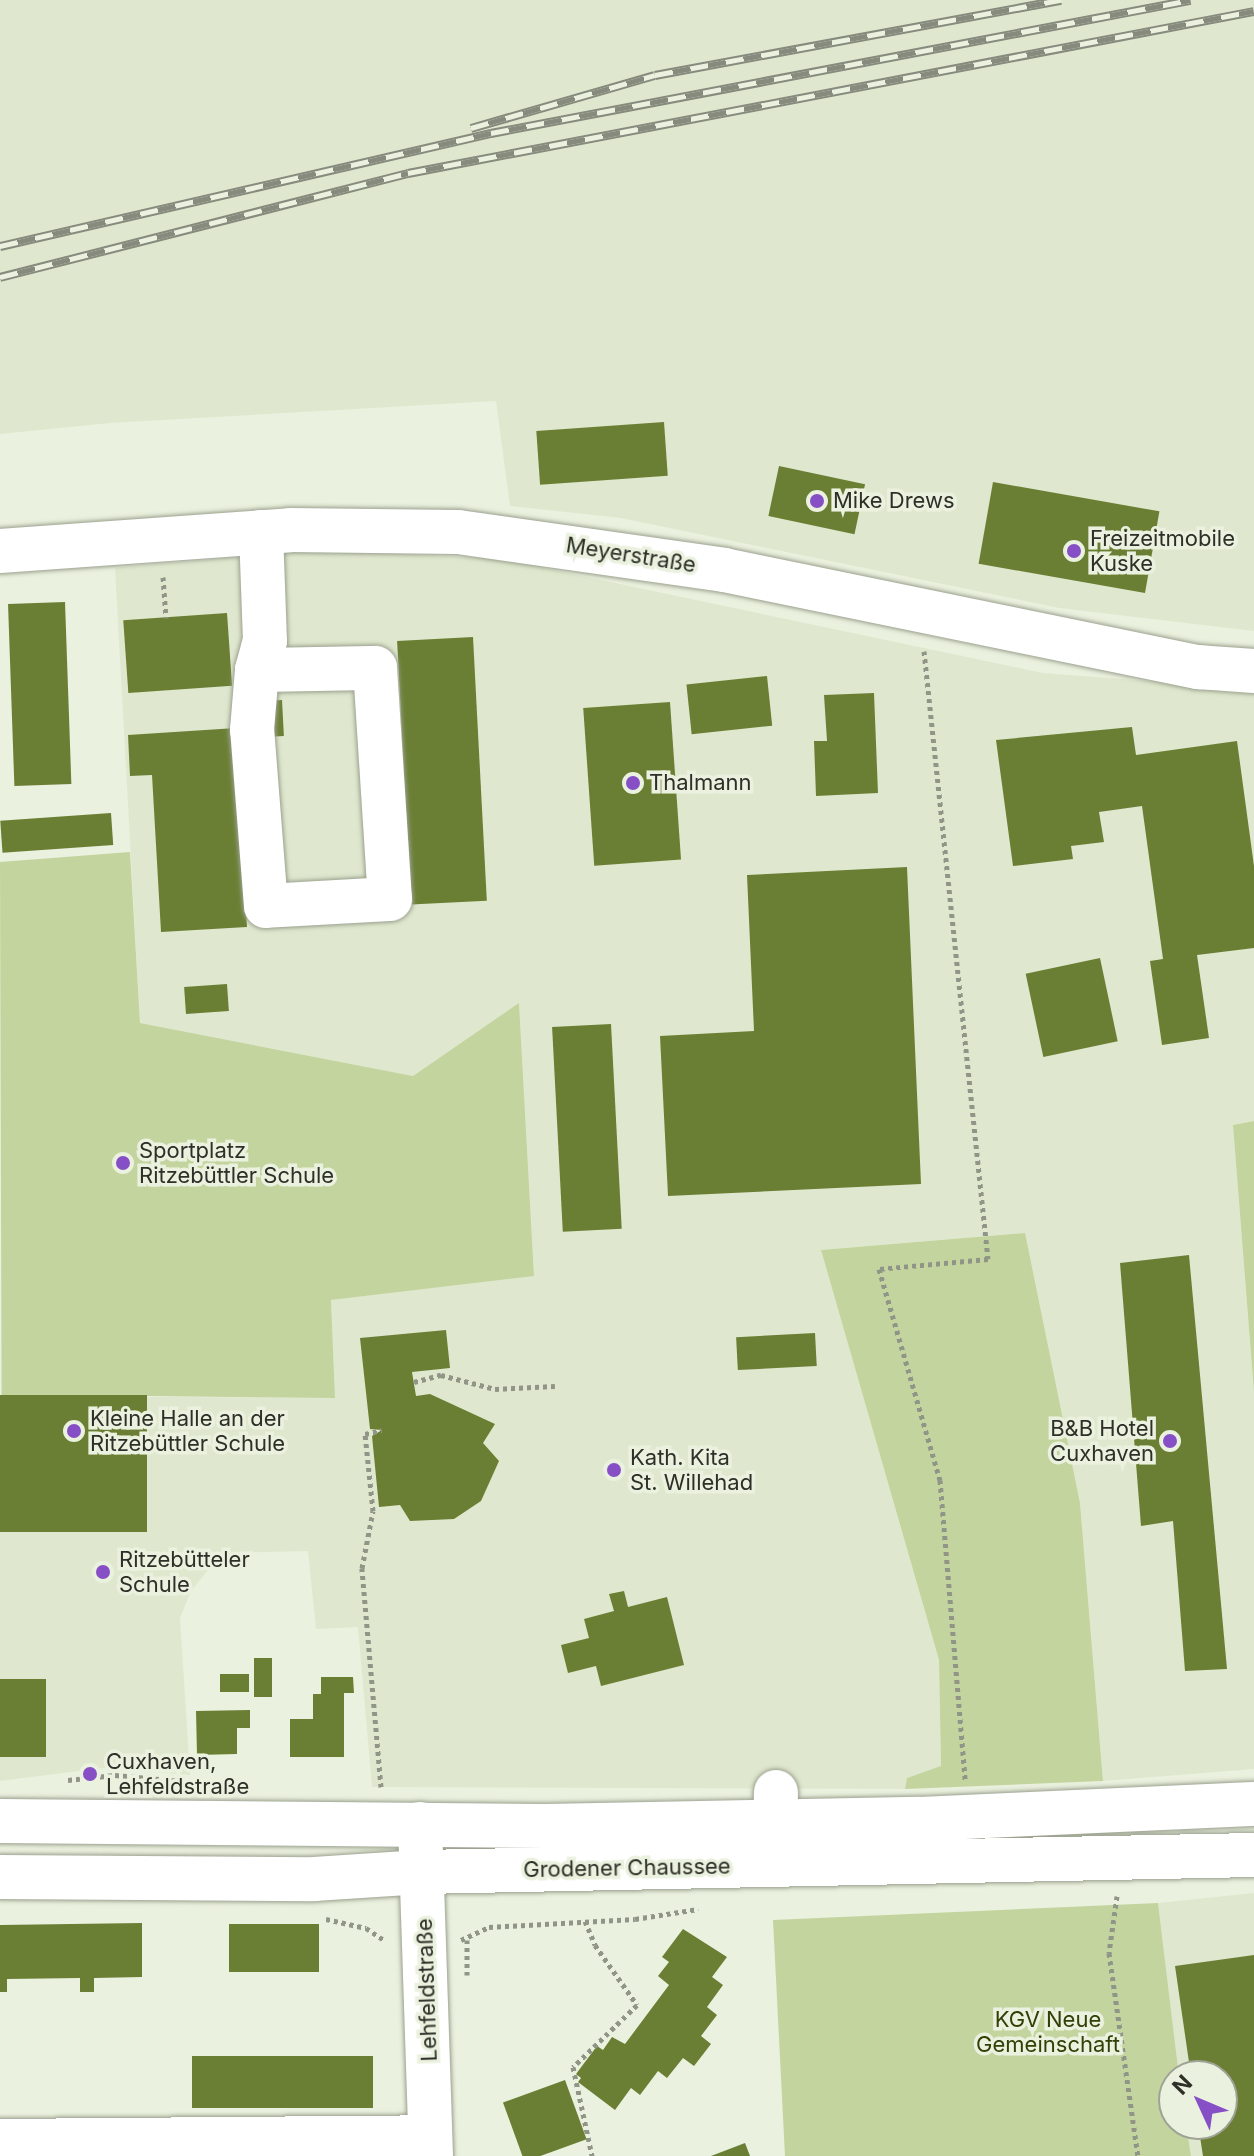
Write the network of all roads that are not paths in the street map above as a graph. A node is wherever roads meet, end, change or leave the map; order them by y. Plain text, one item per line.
1 (261, 532) junction
2 (0, 551) edge
3 (257, 670) junction
4 (1254, 671) edge
5 (1254, 1804) edge
6 (776, 1807) junction
7 (0, 1821) edge
8 (420, 1824) junction
9 (1254, 1855) edge
10 (774, 1866) junction
11 (422, 1872) junction
12 (0, 1877) edge
13 (0, 2141) edge
14 (430, 2147) edge

1 - 2 main road, Meyerstraße
1 - 3 main road
1 - 4 main road, Meyerstraße
3 - 3 main road
5 - 6 main road, Grodener Chaussee
6 - 8 main road, Grodener Chaussee
6 - 10 main road
7 - 8 main road, Grodener Chaussee
8 - 11 main road, Lehfeldstraße
9 - 10 main road, Grodener Chaussee
10 - 11 main road, Grodener Chaussee
11 - 12 main road, Grodener Chaussee
11 - 14 main road, Lehfeldstraße
13 - 14 main road

